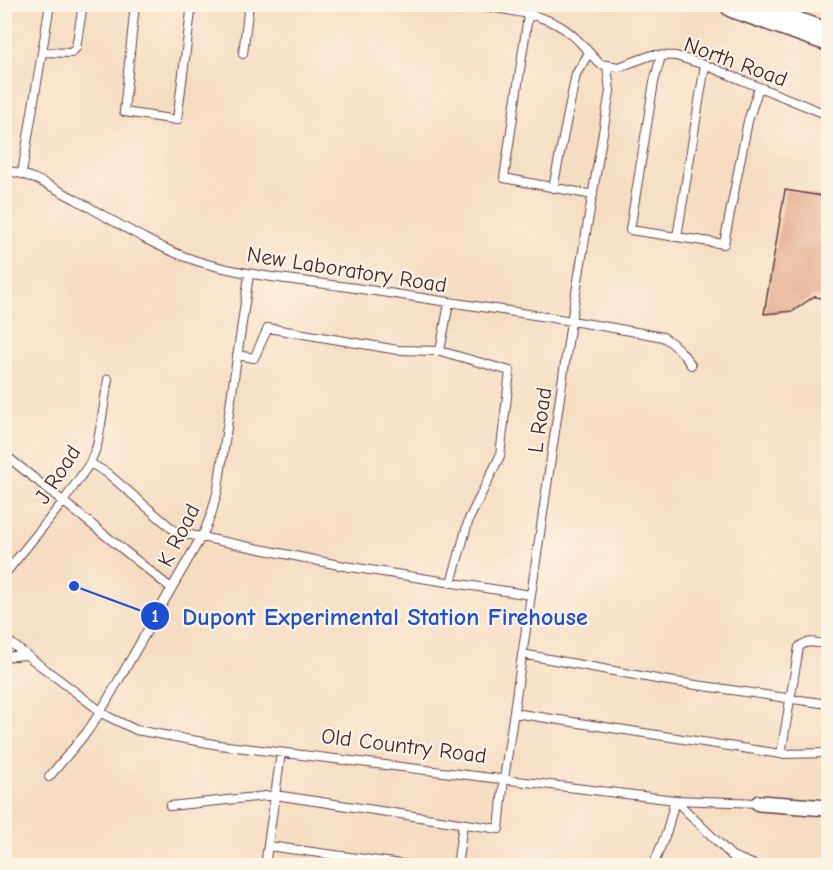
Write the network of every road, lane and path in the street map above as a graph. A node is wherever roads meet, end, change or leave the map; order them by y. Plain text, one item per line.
1 (50, 4) edge
2 (83, 4) edge
3 (135, 4) edge
4 (192, 4) edge
5 (249, 4) edge
6 (470, 4) edge
7 (734, 4) edge
8 (501, 7) edge
9 (528, 16) junction
10 (828, 37) edge
11 (43, 52) junction
12 (589, 53) junction
13 (243, 54) dead end
14 (661, 56) junction
15 (705, 65) junction
16 (607, 66) junction
17 (759, 87) junction
18 (828, 115) edge
19 (4, 170) edge
20 (22, 173) junction
21 (554, 188) junction
22 (593, 195) junction
23 (677, 237) junction
24 (249, 275) junction
25 (449, 303) junction
26 (572, 322) junction
27 (440, 351) junction
28 (237, 355) junction
29 (691, 365) dead end
30 (108, 378) dead end
31 (4, 454) edge
32 (90, 463) junction
33 (63, 502) junction
34 (200, 538) junction
35 (4, 575) edge
36 (451, 583) junction
37 (171, 588) junction
38 (531, 595) junction
39 (4, 638) edge
40 (828, 645) edge
41 (522, 654) junction
42 (25, 655) junction
43 (4, 657) edge
44 (789, 699) junction
45 (828, 704) edge
46 (100, 711) junction
47 (513, 713) junction
48 (281, 753) junction
49 (828, 753) edge
50 (781, 754) junction
51 (49, 777) dead end
52 (504, 779) junction
53 (275, 795) junction
54 (675, 800) junction
55 (759, 803) joint
56 (170, 807) dead end
57 (828, 808) edge
58 (463, 824) junction
59 (268, 846) junction
60 (265, 866) edge
61 (416, 866) edge
62 (457, 866) edge
63 (653, 866) edge
64 (757, 866) edge

1 - 11 lane
2 - 11 lane
3 - 4 lane
5 - 13 lane
6 - 8 lane
7 - 10 highway
8 - 9 lane
9 - 12 lane
9 - 21 lane
11 - 20 lane
12 - 16 lane
12 - 21 lane
14 - 15 lane, North Road
14 - 16 lane, North Road
14 - 23 lane
15 - 17 lane, North Road
15 - 23 lane
16 - 22 lane, L Road
17 - 18 lane, North Road
17 - 23 lane
19 - 20 lane, New Laboratory Road
20 - 24 lane, New Laboratory Road
21 - 22 lane
22 - 26 lane, L Road
24 - 25 lane, New Laboratory Road
24 - 28 lane, K Road
25 - 26 lane, New Laboratory Road
25 - 27 lane
26 - 29 lane, New Laboratory Road
26 - 38 lane, L Road
27 - 28 lane
27 - 36 lane
28 - 34 lane, K Road
30 - 32 lane, J Road
31 - 33 lane
32 - 33 lane, J Road
32 - 34 lane
33 - 35 lane, J Road
33 - 37 lane
34 - 36 lane
34 - 37 lane, K Road
36 - 38 lane
37 - 46 lane, K Road
38 - 41 lane, L Road
39 - 42 lane, Old Country Road
40 - 44 lane
41 - 44 lane
41 - 47 lane, L Road
42 - 43 lane
42 - 46 lane, Old Country Road
44 - 45 lane
44 - 50 lane
46 - 48 lane, Old Country Road
46 - 51 lane, K Road
47 - 50 lane
47 - 52 lane, L Road
48 - 52 lane, Old Country Road
48 - 53 lane
49 - 50 lane
52 - 54 lane, Old Country Road
52 - 58 lane, L Road
53 - 56 lane
53 - 58 lane
53 - 59 lane
54 - 55 lane, Old Country Road
54 - 63 lane
54 - 64 lane
55 - 57 street, Old Country Road
58 - 62 lane
59 - 60 lane
59 - 61 lane

